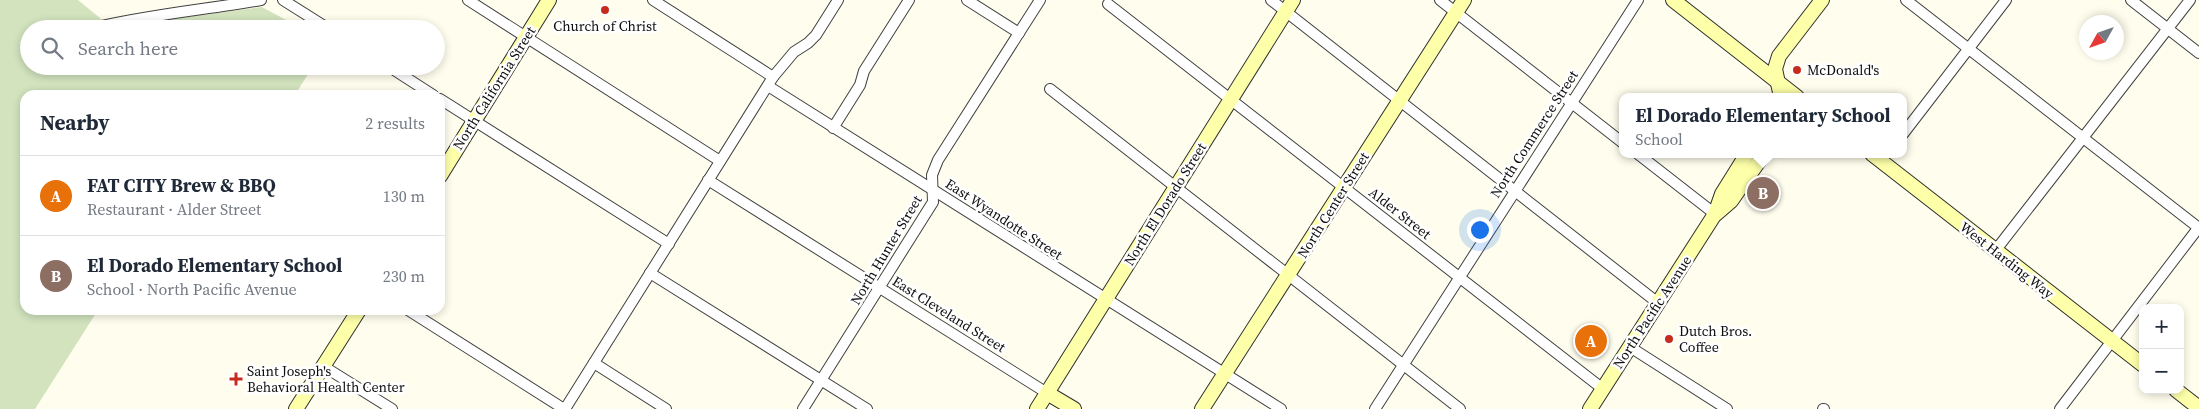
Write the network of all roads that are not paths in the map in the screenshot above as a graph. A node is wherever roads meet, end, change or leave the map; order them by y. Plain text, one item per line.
1 (261, 0) edge
2 (283, 0) edge
3 (468, 0) edge
4 (549, 0) edge
5 (653, 0) edge
6 (838, 0) edge
7 (909, 0) edge
8 (967, 0) edge
9 (1040, 0) edge
10 (1271, 0) edge
11 (1440, 0) edge
12 (1464, 0) edge
13 (1638, 0) edge
14 (1673, 0) edge
15 (1822, 0) edge
16 (1906, 0) edge
17 (2006, 0) edge
18 (2131, 0) edge
19 (2190, 0) edge
20 (1108, 4) dead end
21 (1290, 6) edge
22 (1456, 12) junction
23 (130, 20) edge
24 (315, 20) edge
25 (2168, 29) junction
26 (1019, 33) junction
27 (526, 37) junction
28 (1969, 50) junction
29 (2199, 53) edge
30 (402, 75) edge
31 (774, 77) junction
32 (1777, 81) junction
33 (768, 86) junction
34 (1050, 89) dead end
35 (425, 90) edge
36 (1771, 93) edge
37 (1780, 93) edge
38 (1792, 93) edge
39 (1400, 99) junction
40 (1230, 100) junction
41 (445, 102) edge
42 (1571, 102) junction
43 (473, 120) junction
44 (833, 128) junction
45 (1907, 129) edge
46 (2083, 138) junction
47 (1619, 139) edge
48 (1643, 158) edge
49 (1744, 158) edge
50 (1761, 158) edge
51 (1881, 158) edge
52 (720, 161) junction
53 (445, 168) edge
54 (708, 180) junction
55 (1175, 187) junction
56 (1344, 188) junction
57 (933, 189) junction
58 (1515, 189) junction
59 (1715, 214) junction
60 (2199, 228) edge
61 (669, 244) junction
62 (1995, 251) junction
63 (650, 273) junction
64 (1288, 276) junction
65 (1459, 277) junction
66 (880, 287) junction
67 (1105, 299) junction
68 (1658, 303) junction
69 (355, 315) edge
70 (416, 315) edge
71 (2112, 341) junction
72 (1630, 347) junction
73 (2139, 362) edge
74 (594, 363) junction
75 (1403, 365) junction
76 (323, 366) junction
77 (1225, 374) junction
78 (821, 380) junction
79 (1603, 389) junction
80 (1047, 393) junction
81 (2181, 394) edge
82 (1711, 405) edge
83 (2199, 408) edge
84 (296, 409) edge
85 (392, 409) edge
86 (564, 409) edge
87 (666, 409) edge
88 (803, 409) edge
89 (867, 409) edge
90 (1037, 409) edge
91 (1074, 409) edge
92 (1202, 409) edge
93 (1281, 409) edge
94 (1375, 409) edge
95 (1460, 409) edge
96 (1590, 409) edge
97 (1726, 409) edge
98 (2060, 409) edge

1 - 23 street
2 - 24 street
3 - 27 street
4 - 27 street, North California Street
5 - 31 street
6 - 31 street
7 - 44 street
8 - 26 street
9 - 26 street, North Hunter Street
10 - 21 street
11 - 22 street
12 - 22 street, North Center Street
13 - 42 street, North Commerce Street
14 - 32 street
15 - 32 street
16 - 28 street
17 - 28 street
18 - 25 street
19 - 25 street
20 - 40 street, Alder Street
21 - 39 street
21 - 40 street, North El Dorado Street
22 - 39 street, North Center Street
22 - 42 street
25 - 29 street
25 - 46 street
26 - 57 street, North Hunter Street
27 - 43 street, North California Street
27 - 52 street
28 - 45 street
28 - 46 street
30 - 35 street
31 - 33 street
32 - 36 street
32 - 37 street
32 - 38 street
33 - 44 street, East Wyandotte Street
33 - 52 street
34 - 55 street
39 - 56 street, North Center Street
39 - 58 street
40 - 55 street, North El Dorado Street
40 - 56 street, Alder Street
41 - 43 street
42 - 47 street
42 - 58 street, North Commerce Street
43 - 53 street, North California Street
43 - 61 street
44 - 57 street, East Wyandotte Street
46 - 60 street
46 - 62 street
48 - 59 street
49 - 59 street, North Pacific Avenue
50 - 59 street, North Pacific Avenue
51 - 62 street, West Harding Way
52 - 54 street
54 - 61 street
54 - 66 street, East Cleveland Street
55 - 64 street
55 - 67 street, North El Dorado Street
56 - 64 street, North Center Street
56 - 65 street, Alder Street
57 - 66 street, North Hunter Street
57 - 67 street, East Wyandotte Street
58 - 65 street, North Commerce Street
58 - 68 street
59 - 68 street, North Pacific Avenue
60 - 71 street
61 - 63 street
62 - 71 street, West Harding Way
63 - 74 street
63 - 78 street
64 - 75 street
64 - 77 street, North Center Street
65 - 75 street, North Commerce Street
65 - 79 street, Alder Street
66 - 78 street, North Hunter Street
66 - 80 street, East Cleveland Street
67 - 77 street, East Wyandotte Street
67 - 80 street, North El Dorado Street
68 - 72 street, North Pacific Avenue
69 - 76 street
70 - 86 street
71 - 73 street, West Harding Way
71 - 98 street
72 - 79 street, North Pacific Avenue
72 - 82 street
74 - 86 street
74 - 87 street
75 - 94 street, North Commerce Street
75 - 95 street
76 - 84 street
76 - 85 street
77 - 92 street, North Center Street
77 - 93 street, East Wyandotte Street
78 - 88 street, North Hunter Street
78 - 89 street
79 - 96 street, North Pacific Avenue
80 - 90 street, North El Dorado Street
80 - 91 street
81 - 83 street
82 - 97 street

